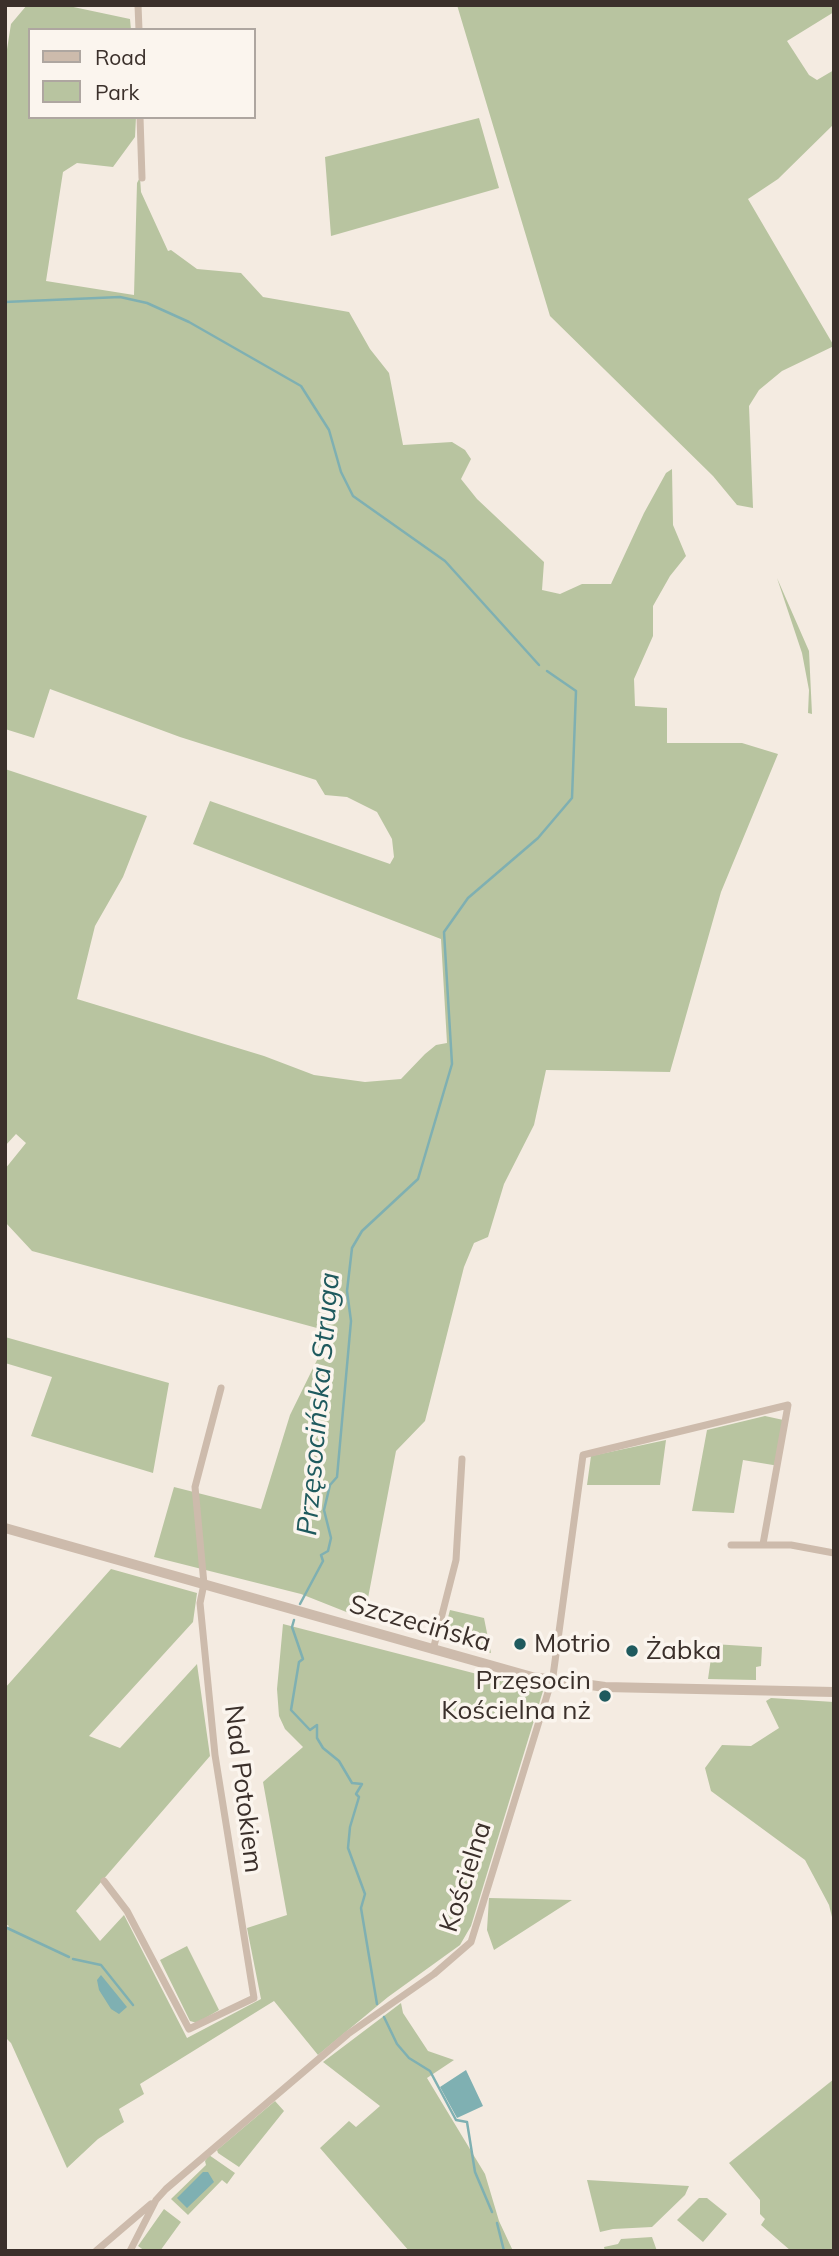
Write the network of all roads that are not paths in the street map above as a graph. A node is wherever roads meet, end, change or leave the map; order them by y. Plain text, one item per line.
1 (138, 5) edge
2 (139, 28) edge
3 (140, 119) edge
4 (142, 178) dead end
5 (221, 1388) dead end
6 (462, 1459) dead end
7 (5, 1528) edge
8 (763, 1544) junction
9 (731, 1545) dead end
10 (834, 1553) edge
11 (204, 1584) junction
12 (433, 1650) junction
13 (552, 1680) junction
14 (834, 1692) edge
15 (104, 1881) dead end
16 (156, 2200) junction
17 (117, 2235) junction
18 (131, 2248) edge
19 (96, 2251) edge

1 - 2 street
3 - 4 street
5 - 11 street, Nad Potokiem
6 - 12 street
7 - 11 street, Szczecińska
8 - 9 street
8 - 10 street
8 - 13 street, Kościelna
11 - 12 street, Szczecińska
11 - 15 street, Nad Potokiem
12 - 13 street, Szczecińska
13 - 14 street, Szczecińska
13 - 16 street, Kościelna
16 - 17 street
16 - 18 street, Kościelna
17 - 18 street
17 - 19 street

